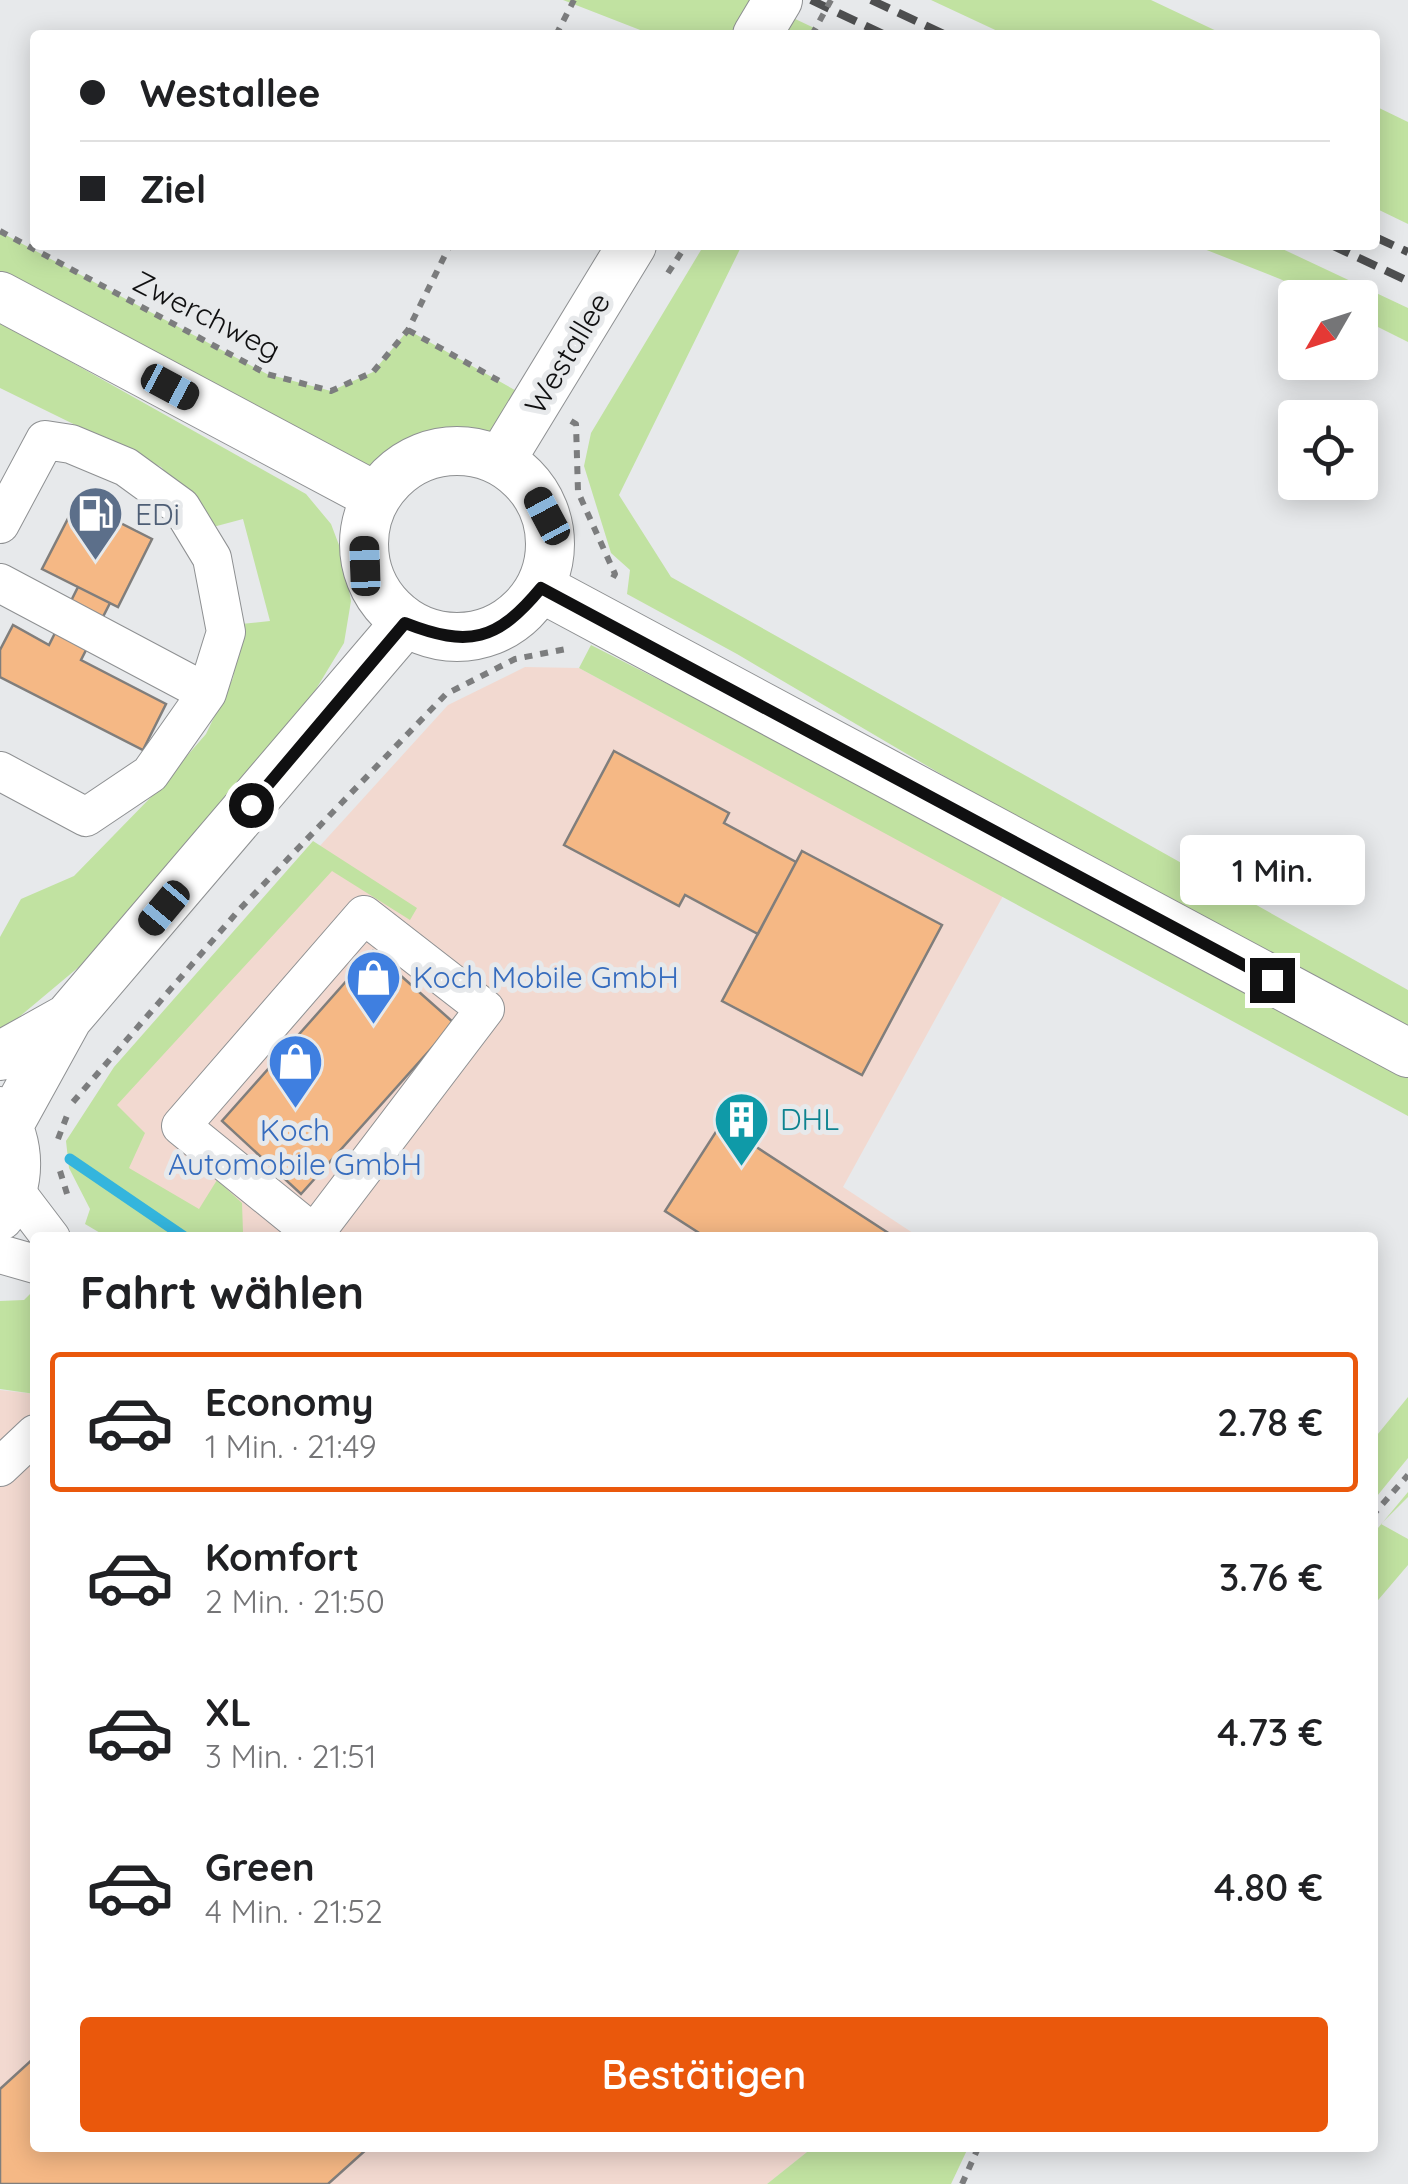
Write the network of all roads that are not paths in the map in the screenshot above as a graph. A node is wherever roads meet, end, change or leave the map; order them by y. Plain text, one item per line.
1 (778, 0) edge
2 (760, 30) edge
3 (629, 250) edge
4 (0, 296) edge
5 (501, 460) junction
6 (375, 496) junction
7 (0, 524) edge
8 (0, 583) edge
9 (541, 588) junction
10 (405, 623) junction
11 (207, 693) junction
12 (0, 771) edge
13 (68, 1018) junction
14 (1408, 1053) edge
15 (0, 1056) edge
16 (4, 1118) edge
17 (6, 1202) edge
18 (62, 1226) edge
19 (308, 1232) edge
20 (316, 1232) edge
21 (0, 1254) edge
22 (30, 1263) edge
23 (30, 1439) edge
24 (0, 1467) edge

1 - 2 main road
3 - 5 main road, Westallee
4 - 6 main road
5 - 6 main road
5 - 9 main road
6 - 10 main road
7 - 11 street
8 - 11 street
9 - 10 main road
9 - 14 main road
10 - 13 main road
11 - 12 street
13 - 15 main road
13 - 16 main road
16 - 17 main road
17 - 18 street
19 - 20 street
21 - 22 street
23 - 24 street

